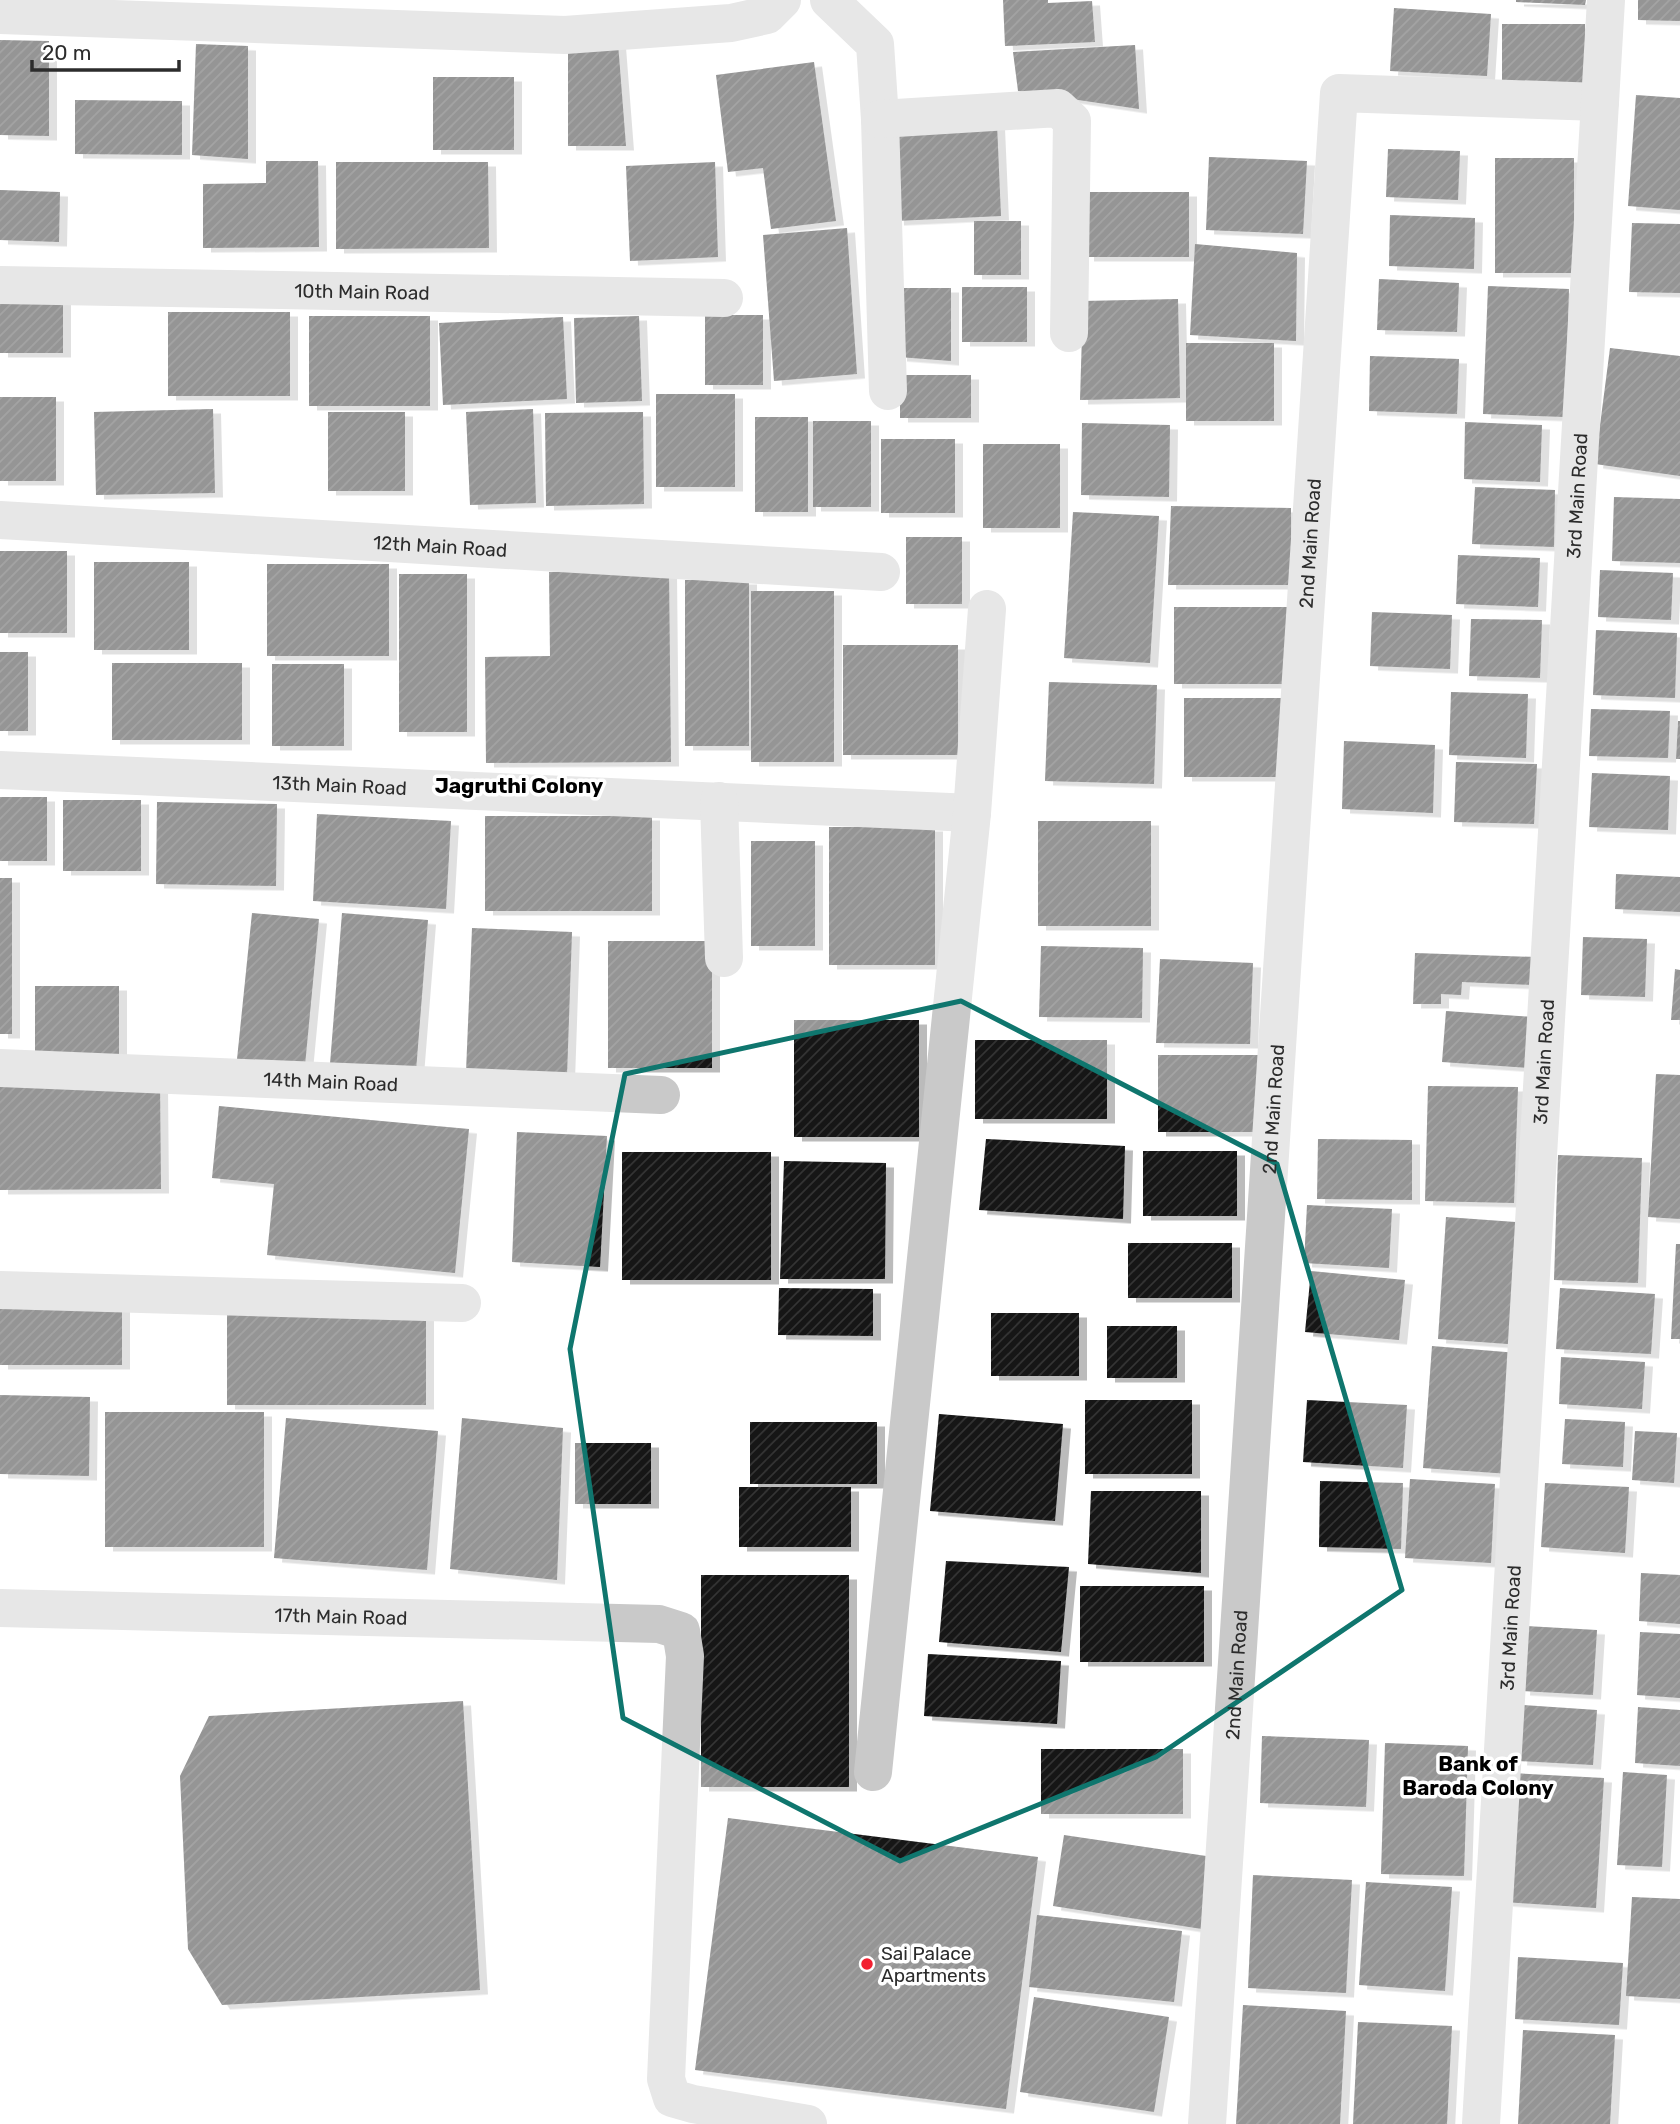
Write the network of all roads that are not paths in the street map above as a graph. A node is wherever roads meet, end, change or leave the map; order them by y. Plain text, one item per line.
1 (782, 0) edge
2 (829, 0) edge
3 (1606, 0) edge
4 (0, 15) edge
5 (1600, 102) junction
6 (880, 119) junction
7 (0, 285) edge
8 (724, 298) dead end
9 (1069, 333) dead end
10 (888, 391) dead end
11 (0, 520) edge
12 (881, 572) dead end
13 (987, 609) dead end
14 (0, 770) edge
15 (719, 801) junction
16 (972, 813) junction
17 (724, 958) dead end
18 (0, 1068) edge
19 (661, 1095) dead end
20 (0, 1290) edge
21 (462, 1303) dead end
22 (0, 1608) edge
23 (873, 1772) dead end
24 (808, 2124) edge
25 (1207, 2124) edge
26 (1481, 2124) edge

1 - 4 street
2 - 6 street
3 - 5 street, 3rd Main Road
5 - 25 street, 2nd Main Road
5 - 26 street, 3rd Main Road
6 - 9 street
6 - 10 street
7 - 8 street, 10th Main Road
11 - 12 street, 12th Main Road
13 - 16 street
14 - 15 street, 13th Main Road
15 - 16 street, 13th Main Road
15 - 17 street
16 - 23 street
18 - 19 street, 14th Main Road
20 - 21 street
22 - 24 street, 17th Main Road

